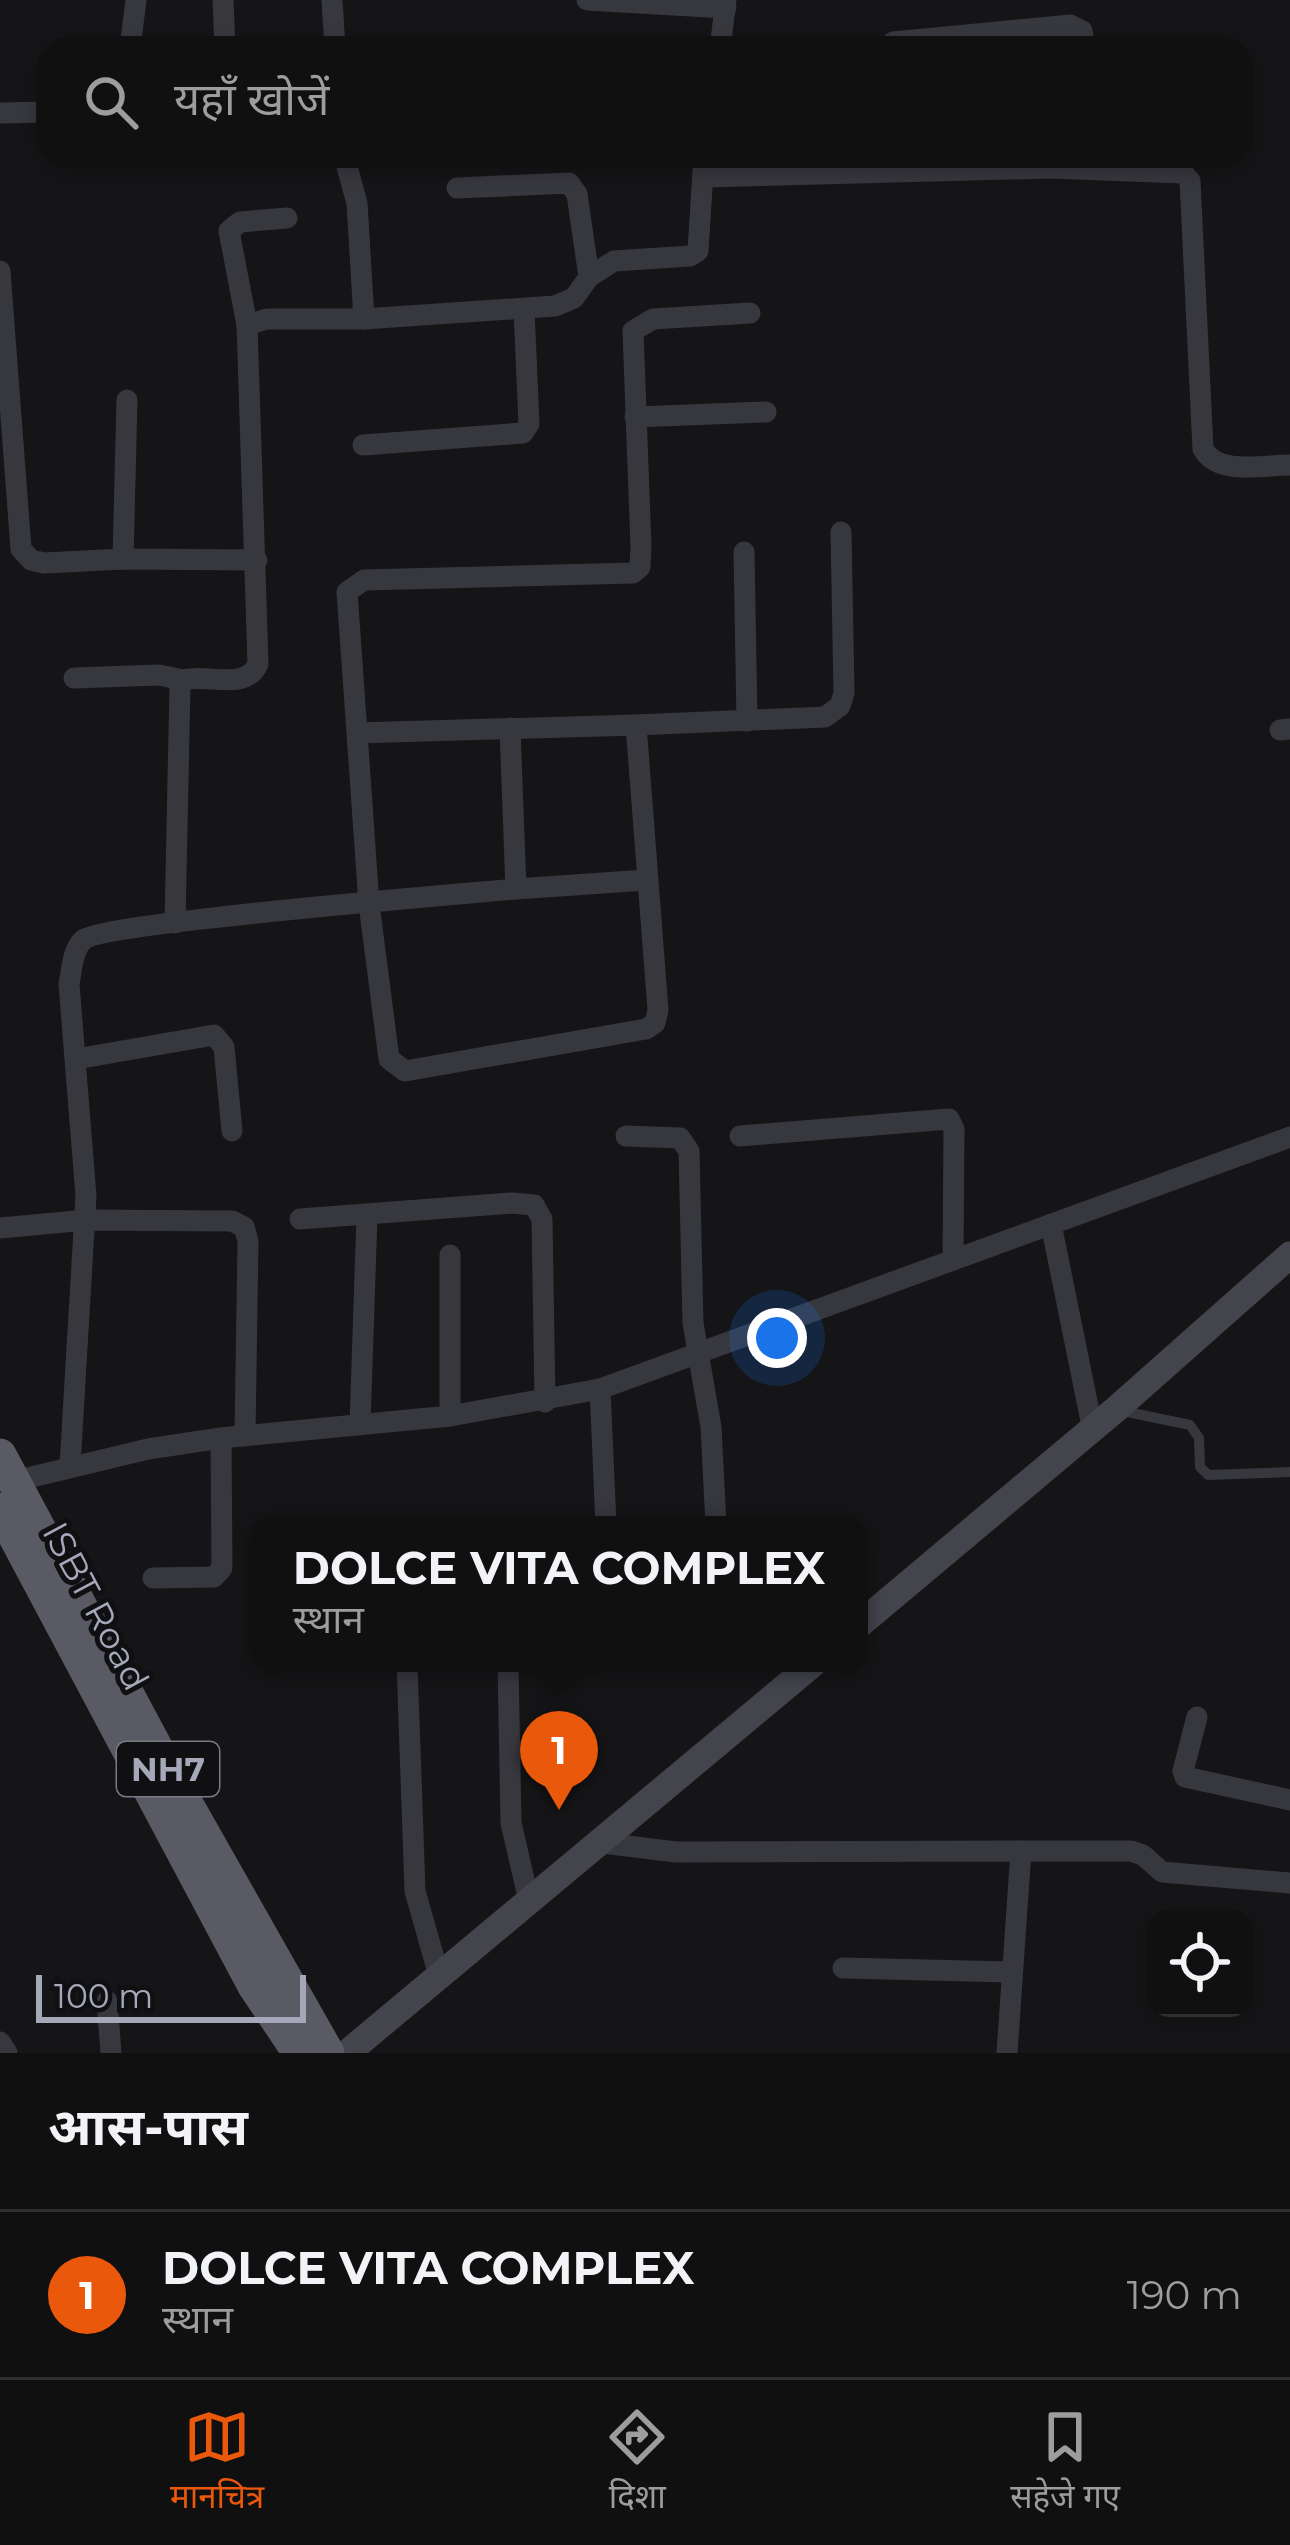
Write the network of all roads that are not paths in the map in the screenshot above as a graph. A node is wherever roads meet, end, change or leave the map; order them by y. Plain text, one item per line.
1 (136, 0) edge
2 (224, 0) edge
3 (332, 0) edge
4 (587, 0) edge
5 (726, 4) edge
6 (132, 36) edge
7 (225, 36) edge
8 (334, 36) edge
9 (722, 36) edge
10 (955, 36) edge
11 (1083, 36) edge
12 (36, 112) edge
13 (0, 113) edge
14 (347, 168) edge
15 (704, 168) edge
16 (1176, 168) edge
17 (457, 188) dead end
18 (287, 218) dead end
19 (0, 271) edge
20 (589, 278) junction
21 (524, 309) junction
22 (751, 313) dead end
23 (364, 319) junction
24 (247, 325) junction
25 (127, 400) dead end
26 (766, 412) dead end
27 (635, 417) junction
28 (363, 445) dead end
29 (1290, 465) edge
30 (9, 496) edge
31 (841, 532) dead end
32 (744, 552) dead end
33 (123, 559) junction
34 (257, 560) junction
35 (74, 678) dead end
36 (183, 680) junction
37 (747, 721) junction
38 (637, 724) junction
39 (510, 728) junction
40 (357, 734) junction
41 (646, 880) junction
42 (516, 889) junction
43 (369, 904) junction
44 (175, 923) junction
45 (76, 1059) junction
46 (232, 1131) dead end
47 (626, 1136) dead end
48 (740, 1136) dead end
49 (1290, 1137) edge
50 (367, 1216) junction
51 (86, 1220) junction
52 (300, 1220) dead end
53 (1051, 1223) junction
54 (0, 1228) edge
55 (450, 1255) dead end
56 (1290, 1255) edge
57 (953, 1260) junction
58 (696, 1354) junction
59 (600, 1389) junction
60 (545, 1402) junction
61 (450, 1416) junction
62 (1104, 1418) junction
63 (360, 1424) junction
64 (245, 1436) junction
65 (221, 1438) junction
66 (70, 1466) junction
67 (1290, 1472) edge
68 (5, 1482) edge
69 (606, 1516) edge
70 (716, 1516) edge
71 (153, 1579) dead end
72 (868, 1617) edge
73 (407, 1672) edge
74 (508, 1672) edge
75 (804, 1672) edge
76 (1197, 1717) dead end
77 (1290, 1800) edge
78 (603, 1844) junction
79 (1021, 1851) junction
80 (1290, 1883) edge
81 (529, 1901) junction
82 (843, 1969) dead end
83 (1010, 1972) junction
84 (439, 1976) junction
85 (107, 2001) dead end
86 (0, 2042) edge
87 (7, 2053) edge
88 (111, 2053) edge
89 (299, 2053) edge
90 (328, 2053) edge
91 (347, 2053) edge
92 (1007, 2053) edge

1 - 6 street
2 - 7 street
3 - 8 street
4 - 5 street
5 - 9 street
10 - 11 street
12 - 13 street
14 - 23 street
15 - 20 street
16 - 29 street
17 - 20 street
18 - 24 street
19 - 30 street
20 - 21 street
21 - 23 street
21 - 28 street
22 - 27 street
23 - 24 street
24 - 34 street
25 - 33 street
26 - 27 street
27 - 40 street
30 - 33 street
31 - 37 street
32 - 37 street
33 - 34 street
34 - 36 street
35 - 36 street
36 - 44 street
37 - 38 street
38 - 39 street
38 - 41 street
39 - 40 street
39 - 42 street
40 - 43 street
41 - 42 street
41 - 43 street
42 - 43 street
43 - 44 street
44 - 45 street
45 - 46 street
45 - 51 street
47 - 58 street
48 - 57 street
49 - 53 street
50 - 52 street
50 - 60 street
50 - 63 street
51 - 54 street
51 - 64 street
51 - 66 street
53 - 57 street
53 - 62 street
55 - 61 street
56 - 62 main road
57 - 58 street
58 - 59 street
58 - 70 street
59 - 60 street
59 - 69 street
60 - 61 street
61 - 63 street
62 - 67 lane
62 - 72 main road
63 - 64 street
64 - 65 street
65 - 66 street
65 - 71 street
66 - 68 street
68 - 89 highway, ISBT Road / NH7
68 - 90 highway, NH7
73 - 84 street
74 - 81 street
75 - 78 main road
76 - 77 street
78 - 79 street
78 - 81 main road
79 - 80 street
79 - 83 street
81 - 84 main road
82 - 83 street
83 - 92 street
84 - 91 main road
85 - 88 street
86 - 87 street

